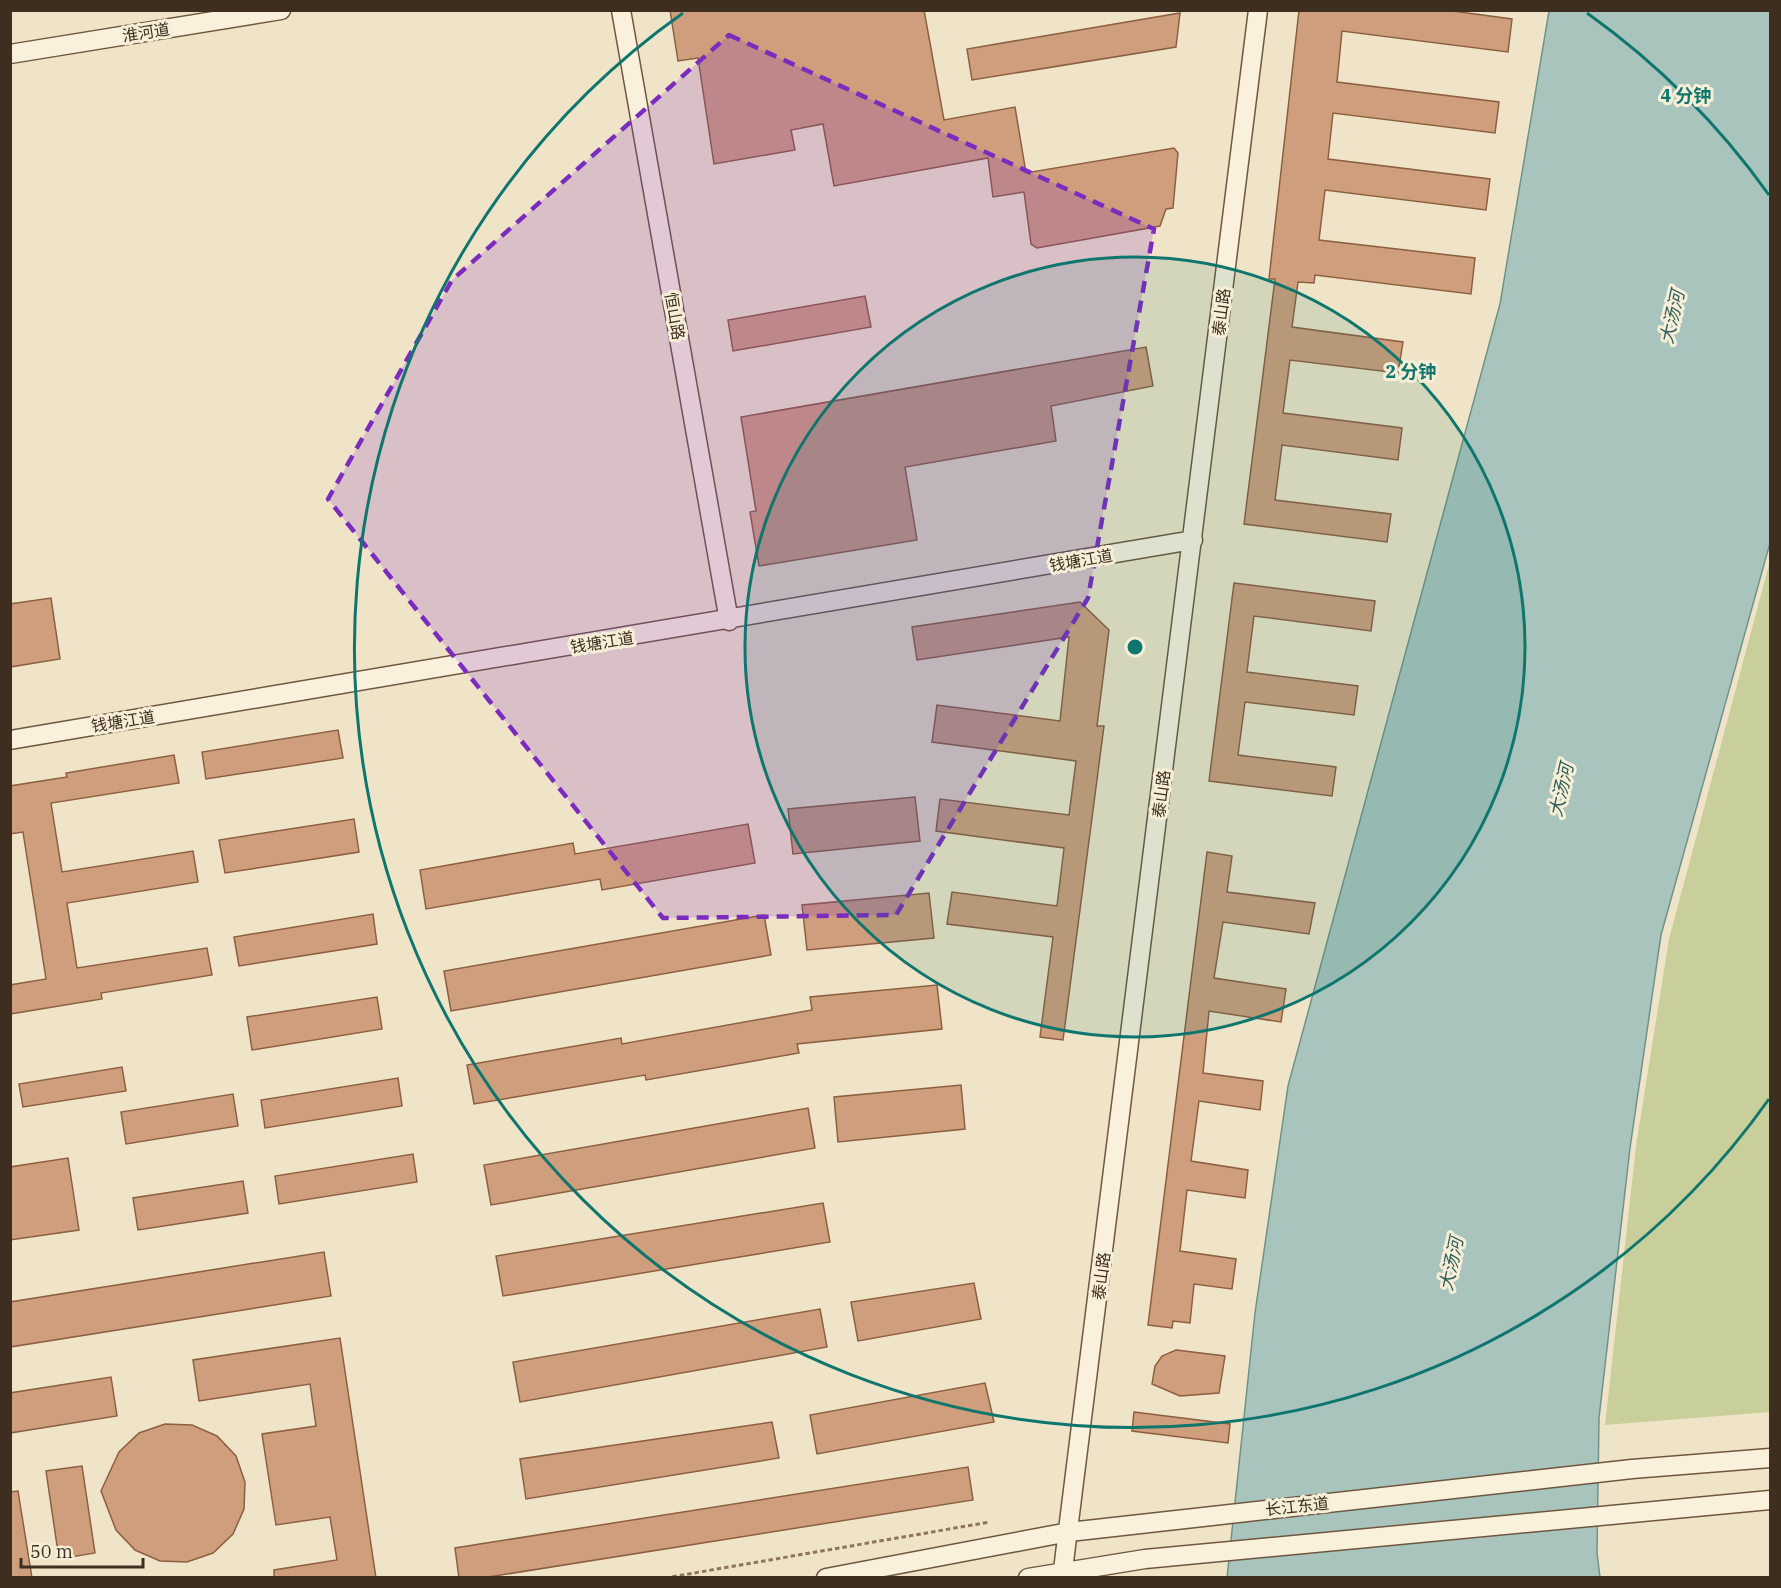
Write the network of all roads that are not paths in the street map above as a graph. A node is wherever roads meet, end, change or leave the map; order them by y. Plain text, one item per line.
1 (281, 10) edge
2 (621, 10) edge
3 (1258, 10) edge
4 (10, 54) edge
5 (1193, 540) junction
6 (729, 621) junction
7 (10, 740) edge
8 (1770, 1458) edge
9 (1770, 1500) edge
10 (1069, 1532) junction
11 (1087, 1573) edge
12 (1062, 1575) edge
13 (826, 1578) edge
14 (1028, 1578) edge

1 - 4 street, 淮河道
2 - 6 street, 恒山路
3 - 5 street, 泰山路
5 - 6 street, 钱塘江道
5 - 10 street, 泰山路
6 - 7 street, 钱塘江道
8 - 10 street, 长江东道
9 - 11 street
10 - 11 street
10 - 12 street, 泰山路
10 - 13 street, 长江东道
11 - 12 street
12 - 14 street

